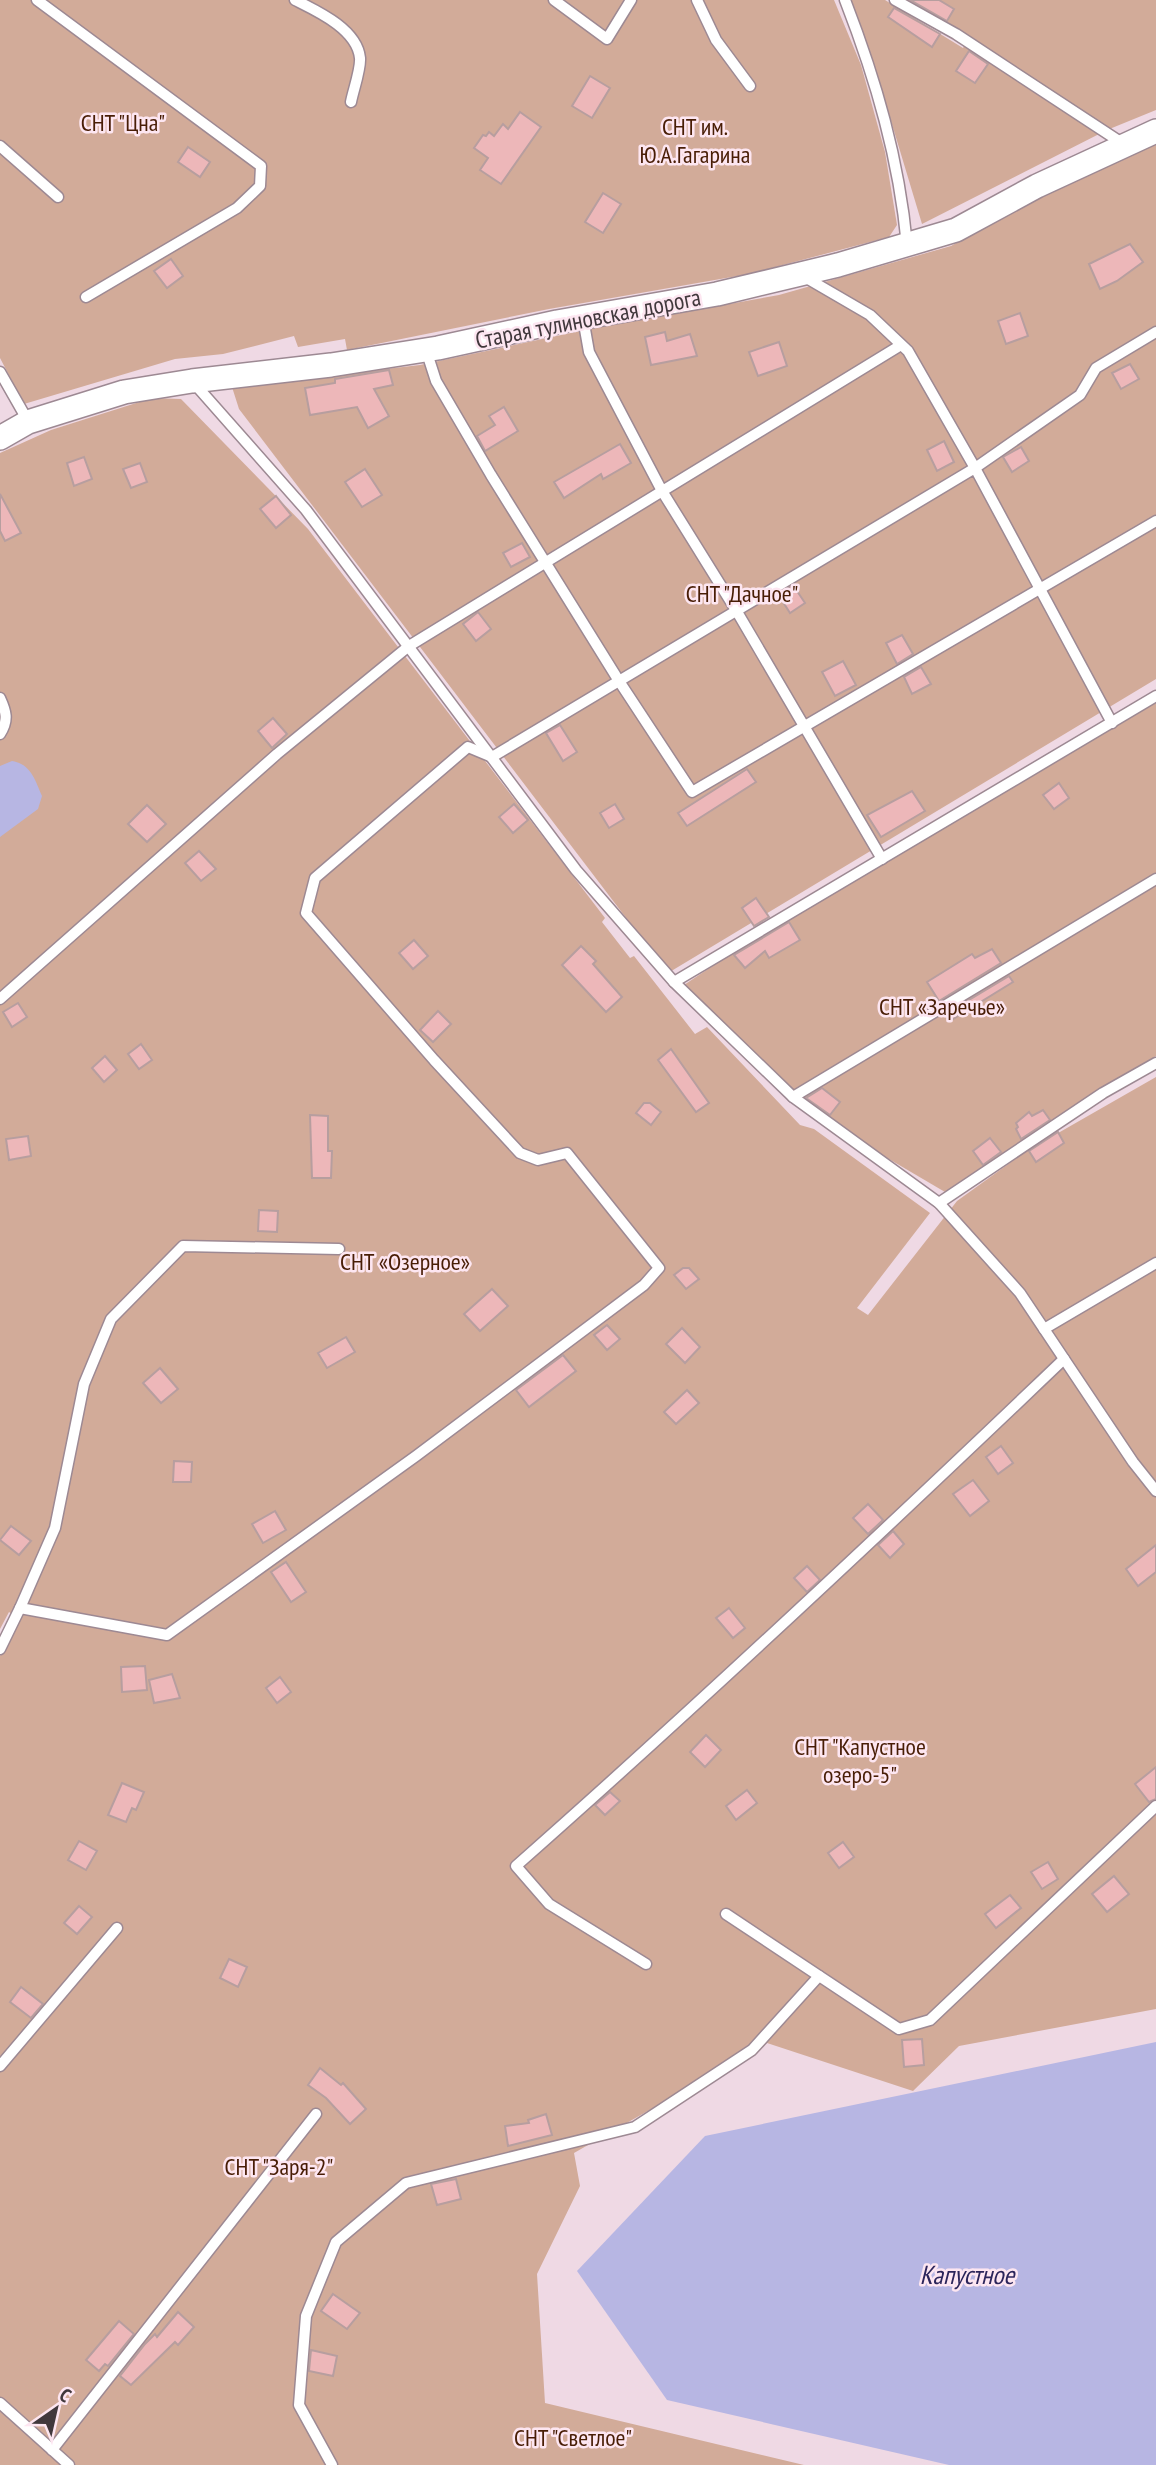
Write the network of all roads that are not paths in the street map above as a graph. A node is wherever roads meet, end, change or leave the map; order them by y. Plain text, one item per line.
1 (37, 0) edge
2 (295, 0) edge
3 (555, 0) edge
4 (631, 0) edge
5 (697, 0) edge
6 (845, 0) edge
7 (895, 0) edge
8 (750, 86) dead end
9 (351, 102) dead end
10 (1156, 131) edge
11 (1126, 145) junction
12 (0, 146) edge
13 (58, 197) dead end
14 (907, 246) junction
15 (800, 274) junction
16 (86, 297) dead end
17 (583, 318) junction
18 (1156, 332) edge
19 (901, 345) junction
20 (426, 350) junction
21 (0, 372) edge
22 (192, 381) junction
23 (28, 422) junction
24 (0, 438) edge
25 (975, 468) junction
26 (662, 491) junction
27 (1156, 521) edge
28 (546, 562) junction
29 (1041, 590) junction
30 (736, 610) junction
31 (409, 646) junction
32 (619, 681) junction
33 (1156, 696) edge
34 (0, 698) edge
35 (1112, 723) junction
36 (805, 727) junction
37 (0, 734) edge
38 (492, 757) junction
39 (882, 859) junction
40 (1156, 879) edge
41 (674, 982) junction
42 (0, 999) edge
43 (1156, 1063) edge
44 (793, 1097) junction
45 (939, 1203) junction
46 (339, 1249) dead end
47 (1156, 1263) edge
48 (1044, 1329) junction
49 (1064, 1359) junction
50 (1156, 1491) edge
51 (20, 1608) junction
52 (0, 1649) edge
53 (1156, 1806) edge
54 (726, 1914) dead end
55 (117, 1928) dead end
56 (646, 1964) dead end
57 (819, 1976) junction
58 (0, 2066) edge
59 (316, 2115) dead end
60 (0, 2403) edge
61 (52, 2450) junction
62 (69, 2465) edge
63 (332, 2465) edge

1 - 16 lane
2 - 9 lane
3 - 4 lane
5 - 8 lane
6 - 14 lane
7 - 11 lane
10 - 11 street, Старая тулиновская дорога
11 - 14 street, Старая тулиновская дорога
12 - 13 lane
14 - 15 street, Старая тулиновская дорога
15 - 17 street, Старая тулиновская дорога
15 - 19 lane
17 - 20 street, Старая тулиновская дорога
17 - 26 lane
18 - 25 lane
19 - 25 lane
19 - 26 lane
20 - 22 street, Старая тулиновская дорога
20 - 28 lane
21 - 23 lane
22 - 23 street, Старая тулиновская дорога
22 - 31 lane
23 - 24 street, Старая тулиновская дорога
25 - 29 lane
25 - 30 lane
26 - 28 lane
26 - 30 lane
27 - 29 lane
28 - 31 lane
28 - 32 lane
29 - 35 lane
29 - 36 lane
30 - 32 lane
30 - 36 lane
31 - 38 lane
31 - 42 lane
32 - 36 lane
32 - 38 lane
33 - 35 lane
34 - 37 lane
35 - 39 lane
36 - 39 lane
38 - 41 lane
38 - 51 lane
39 - 41 lane
40 - 44 lane
41 - 44 lane
43 - 45 lane
44 - 45 lane
45 - 48 lane
46 - 51 lane
47 - 48 lane
48 - 49 lane
49 - 50 lane
49 - 56 lane
51 - 52 lane
53 - 57 lane
54 - 57 lane
55 - 58 lane
57 - 63 lane
59 - 61 lane
60 - 61 lane
61 - 62 lane

